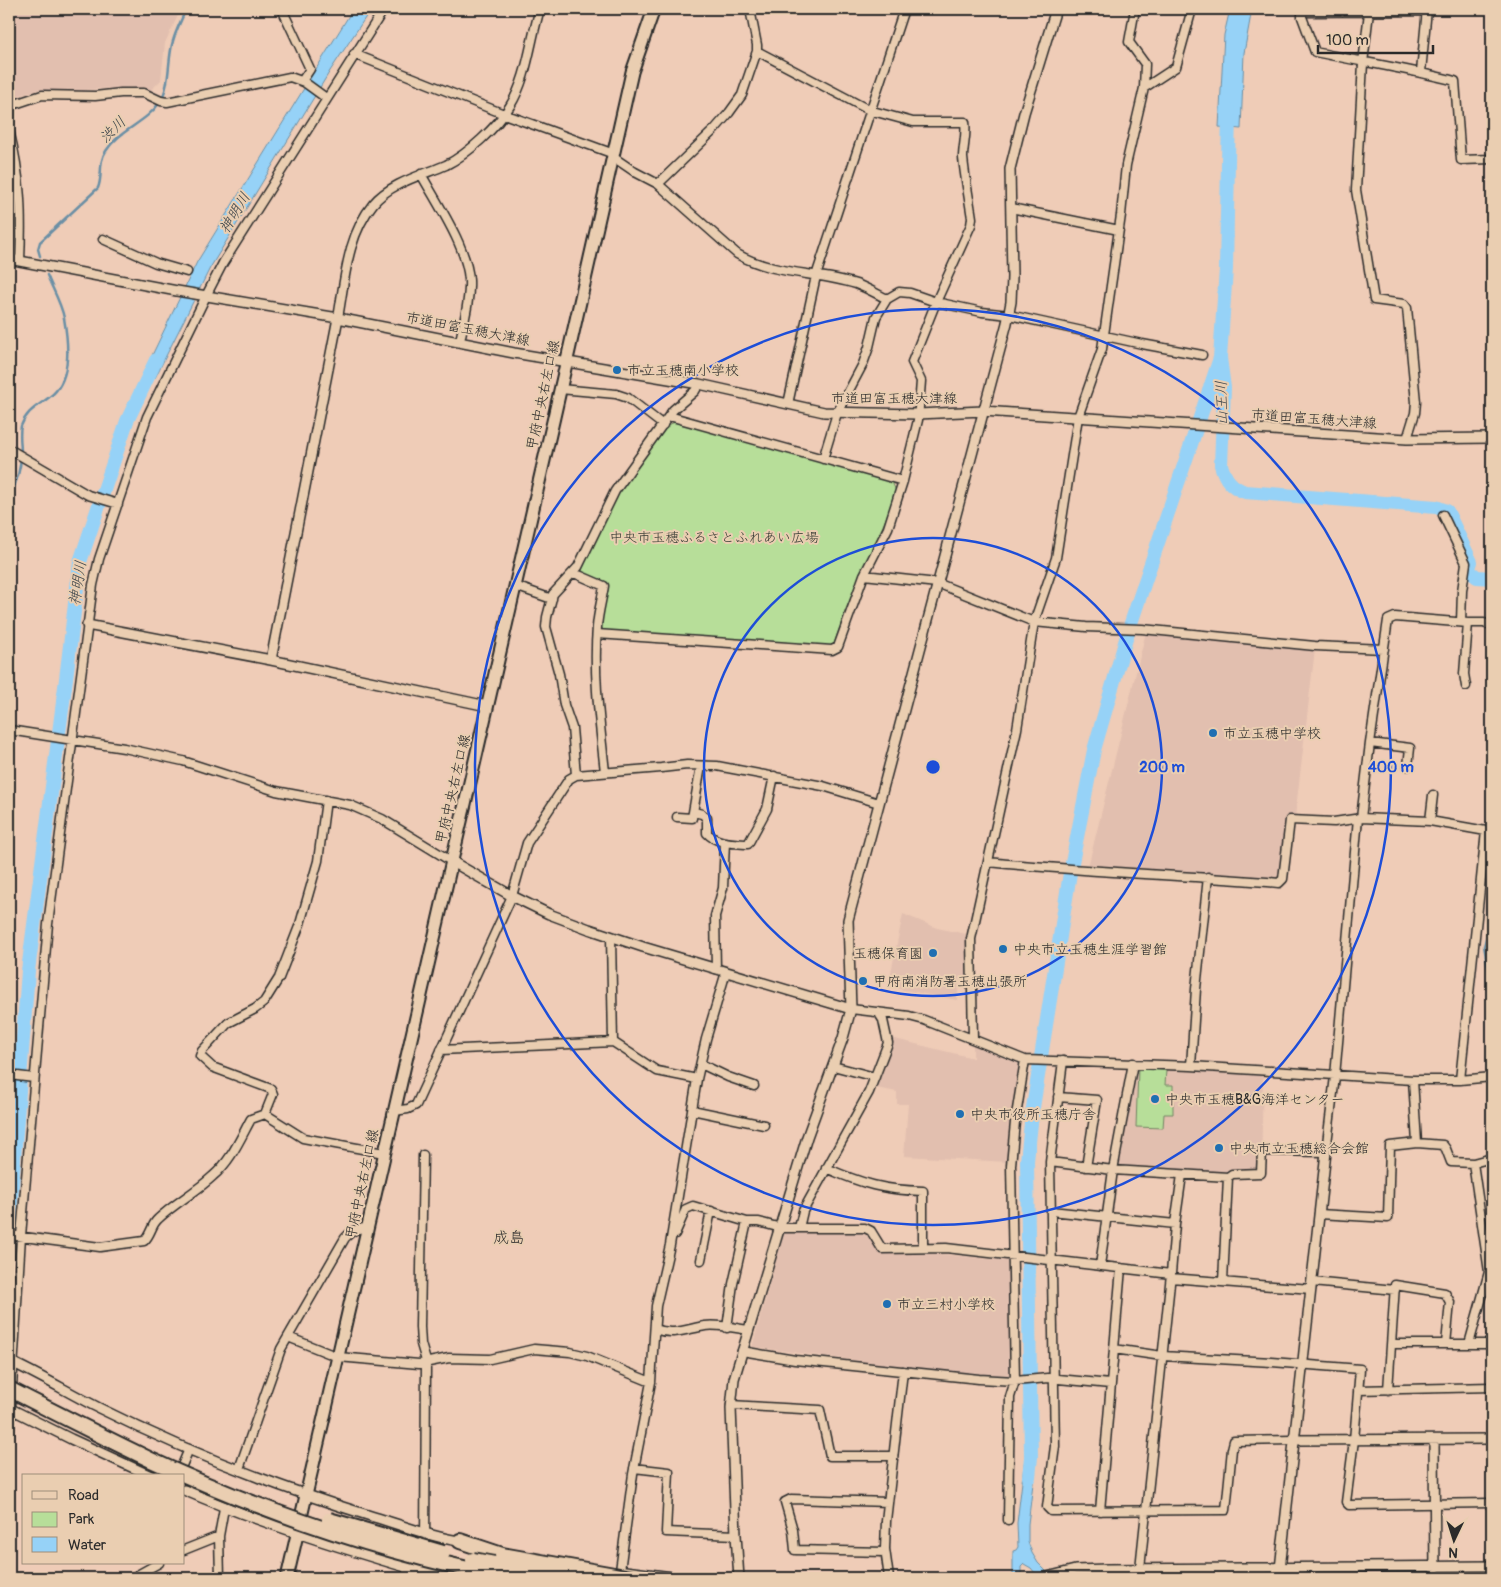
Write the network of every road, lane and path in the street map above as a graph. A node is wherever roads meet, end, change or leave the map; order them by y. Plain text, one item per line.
1 (282, 9) edge
2 (384, 9) edge
3 (540, 9) edge
4 (654, 9) edge
5 (750, 9) edge
6 (904, 9) edge
7 (1056, 9) edge
8 (1135, 9) edge
9 (1192, 9) edge
10 (1302, 9) edge
11 (1427, 10) edge
12 (1369, 12) junction
13 (757, 51) junction
14 (354, 54) junction
15 (1363, 63) junction
16 (1422, 72) junction
17 (303, 82) junction
18 (1144, 88) junction
19 (324, 96) junction
20 (9, 106) edge
21 (870, 110) junction
22 (504, 114) junction
23 (9, 130) edge
24 (614, 156) junction
25 (1492, 159) edge
26 (421, 174) junction
27 (658, 184) junction
28 (1011, 208) junction
29 (1119, 230) junction
30 (103, 239) dead end
31 (9, 259) edge
32 (20, 261) junction
33 (186, 272) dead end
34 (816, 276) junction
35 (203, 295) junction
36 (887, 299) junction
37 (936, 302) junction
38 (1009, 316) junction
39 (338, 318) junction
40 (1104, 336) junction
41 (460, 342) junction
42 (1202, 355) dead end
43 (566, 362) junction
44 (699, 384) junction
45 (560, 389) junction
46 (788, 404) junction
47 (983, 411) junction
48 (837, 413) junction
49 (918, 414) junction
50 (668, 416) junction
51 (1078, 417) junction
52 (663, 425) junction
53 (1492, 438) edge
54 (1407, 439) junction
55 (9, 449) edge
56 (823, 459) junction
57 (903, 481) junction
58 (115, 504) junction
59 (1443, 515) dead end
60 (574, 573) junction
61 (864, 575) junction
62 (937, 583) junction
63 (515, 586) junction
64 (552, 599) junction
65 (1034, 622) junction
66 (1465, 622) junction
67 (87, 625) junction
68 (1492, 626) edge
69 (597, 634) junction
70 (1384, 649) junction
71 (271, 660) junction
72 (1466, 686) dead end
73 (487, 706) junction
74 (9, 730) edge
75 (69, 738) junction
76 (1370, 743) junction
77 (701, 766) junction
78 (1408, 766) dead end
79 (605, 772) junction
80 (576, 775) junction
81 (774, 776) junction
82 (1433, 795) dead end
83 (326, 800) junction
84 (879, 803) junction
85 (694, 812) junction
86 (677, 817) dead end
87 (1360, 818) junction
88 (1430, 821) junction
89 (1489, 830) edge
90 (725, 842) junction
91 (452, 860) junction
92 (988, 862) junction
93 (1208, 877) junction
94 (512, 896) junction
95 (611, 937) junction
96 (716, 969) junction
97 (726, 972) junction
98 (851, 1009) junction
99 (878, 1012) junction
100 (972, 1039) junction
101 (613, 1042) junction
102 (441, 1050) junction
103 (1025, 1060) junction
104 (1063, 1061) junction
105 (1133, 1063) junction
106 (700, 1064) junction
107 (833, 1066) junction
108 (1191, 1066) junction
109 (11, 1076) edge
110 (1335, 1076) junction
111 (875, 1077) junction
112 (1492, 1077) edge
113 (32, 1078) junction
114 (697, 1079) junction
115 (1413, 1080) junction
116 (1460, 1080) junction
117 (754, 1086) dead end
118 (1058, 1097) junction
119 (692, 1110) junction
120 (394, 1111) junction
121 (265, 1114) junction
122 (764, 1126) dead end
123 (1417, 1143) junction
124 (1326, 1152) junction
125 (384, 1153) junction
126 (423, 1155) dead end
127 (1492, 1158) edge
128 (1050, 1162) junction
129 (1473, 1164) junction
130 (1086, 1167) junction
131 (826, 1168) junction
132 (1113, 1170) junction
133 (1182, 1176) junction
134 (1228, 1177) junction
135 (1051, 1210) junction
136 (711, 1211) junction
137 (1319, 1214) junction
138 (1106, 1216) junction
139 (747, 1222) junction
140 (1175, 1224) junction
141 (368, 1228) junction
142 (780, 1228) junction
143 (799, 1228) junction
144 (9, 1235) edge
145 (19, 1236) junction
146 (670, 1245) junction
147 (923, 1248) junction
148 (1013, 1256) junction
149 (701, 1260) dead end
150 (1052, 1260) junction
151 (1100, 1266) junction
152 (1122, 1268) junction
153 (1491, 1272) edge
154 (1171, 1276) junction
155 (1223, 1282) junction
156 (1311, 1285) junction
157 (1395, 1290) junction
158 (727, 1328) junction
159 (655, 1329) junction
160 (748, 1330) junction
161 (288, 1337) junction
162 (1392, 1344) junction
163 (1446, 1344) junction
164 (1470, 1344) junction
165 (1492, 1344) edge
166 (1114, 1349) junction
167 (742, 1351) junction
168 (1162, 1356) junction
169 (338, 1357) junction
170 (11, 1362) edge
171 (426, 1362) junction
172 (1302, 1365) junction
173 (903, 1371) junction
174 (1054, 1378) junction
175 (1019, 1380) junction
176 (651, 1382) junction
177 (1110, 1384) junction
178 (1492, 1388) edge
179 (9, 1389) edge
180 (1358, 1390) junction
181 (1388, 1390) junction
182 (731, 1405) junction
183 (10, 1409) edge
184 (9, 1438) edge
185 (1492, 1439) edge
186 (1294, 1440) junction
187 (1354, 1440) junction
188 (1434, 1440) junction
189 (189, 1449) junction
190 (893, 1456) junction
191 (634, 1468) junction
192 (239, 1469) junction
193 (147, 1474) edge
194 (179, 1474) edge
195 (185, 1474) edge
196 (185, 1474) edge
197 (185, 1490) edge
198 (306, 1494) junction
199 (243, 1499) junction
200 (888, 1502) junction
201 (1492, 1503) edge
202 (1435, 1504) junction
203 (224, 1508) junction
204 (1100, 1511) junction
205 (1146, 1511) junction
206 (1008, 1520) dead end
207 (298, 1532) junction
208 (424, 1532) junction
209 (736, 1535) junction
210 (219, 1536) junction
211 (460, 1542) junction
212 (185, 1550) edge
213 (885, 1552) junction
214 (157, 1564) edge
215 (1435, 1566) junction
216 (1492, 1566) edge
217 (1280, 1567) junction
218 (1305, 1567) junction
219 (409, 1568) joint
220 (1212, 1568) junction
221 (426, 1574) edge
222 (1139, 1574) edge
223 (623, 1576) edge
224 (132, 1578) edge
225 (220, 1578) edge
226 (287, 1578) edge
227 (446, 1578) edge
228 (461, 1578) edge
229 (512, 1578) edge
230 (570, 1578) edge
231 (680, 1578) edge
232 (739, 1578) edge
233 (889, 1578) edge
234 (1044, 1578) edge
235 (1266, 1578) edge
236 (1279, 1578) edge
237 (1287, 1578) edge
238 (1435, 1578) edge

1 - 17 street
2 - 14 street
3 - 22 street
4 - 24 main road, 甲府中央右左口線
5 - 13 street
6 - 21 street
7 - 28 street
8 - 18 street
9 - 18 street
10 - 12 street
10 - 15 street
11 - 12 street
11 - 16 street
12 - 15 street
13 - 21 street
13 - 27 street
14 - 19 street
14 - 22 street
15 - 16 street
15 - 54 street
16 - 25 street
17 - 19 street
17 - 20 street
18 - 29 street
19 - 35 street
21 - 34 street
21 - 37 street
22 - 24 street
22 - 26 street
23 - 32 street
24 - 27 street
24 - 43 main road, 甲府中央右左口線
26 - 39 street
26 - 41 street
27 - 34 street
28 - 29 street
28 - 38 street
29 - 40 street
30 - 33 street
31 - 32 street, 市道田富玉穂大津線
32 - 35 street, 市道田富玉穂大津線
34 - 36 street
34 - 46 street
35 - 39 street, 市道田富玉穂大津線
35 - 58 street
36 - 37 street
36 - 48 street
37 - 38 street
37 - 49 street
38 - 40 street
38 - 47 street
39 - 41 street, 市道田富玉穂大津線
39 - 71 street
40 - 42 street
40 - 51 street
41 - 43 street, 市道田富玉穂大津線
43 - 44 street, 市道田富玉穂大津線
43 - 45 main road, 甲府中央右左口線
44 - 46 street, 市道田富玉穂大津線
44 - 50 street
45 - 52 street
45 - 63 main road, 甲府中央右左口線
46 - 48 street, 市道田富玉穂大津線
47 - 49 street, 市道田富玉穂大津線
47 - 51 street, 市道田富玉穂大津線
47 - 62 street
48 - 49 street, 市道田富玉穂大津線
48 - 56 street
49 - 57 street
50 - 52 street
50 - 56 street
51 - 54 street, 市道田富玉穂大津線
51 - 65 street
52 - 60 street
53 - 54 street, 市道田富玉穂大津線
55 - 58 street
56 - 57 street
57 - 61 street
58 - 67 street
59 - 66 street
60 - 64 street
60 - 69 street
61 - 62 street
61 - 69 street
62 - 65 street
62 - 84 street
63 - 64 street
63 - 73 main road, 甲府中央右左口線
64 - 80 street
65 - 70 street
65 - 92 street
66 - 68 street
66 - 70 street
66 - 72 street
67 - 71 street
67 - 75 street
69 - 79 street
70 - 76 street
71 - 73 street
73 - 91 main road, 甲府中央右左口線
74 - 75 street
75 - 83 street
75 - 113 street
76 - 78 street
76 - 87 street
77 - 79 street
77 - 81 street
77 - 85 street
79 - 80 street
80 - 94 street
81 - 84 street
81 - 90 street
82 - 88 street
83 - 91 street
83 - 121 street
84 - 98 street
85 - 86 street
85 - 90 street
87 - 88 street
87 - 93 street
87 - 110 street
88 - 89 street
89 - 116 street
90 - 96 street
91 - 94 street
91 - 120 main road, 甲府中央右左口線
92 - 93 street
92 - 100 street
93 - 108 street
94 - 95 street
94 - 102 street
95 - 96 street
95 - 101 street
96 - 97 street
97 - 98 street
97 - 106 street
98 - 99 street
98 - 107 street
99 - 100 street
99 - 111 street
100 - 103 street
101 - 102 street
101 - 114 street
102 - 120 street
103 - 104 street
103 - 148 street
104 - 105 street
104 - 118 street
105 - 108 street
105 - 132 street
106 - 114 street
106 - 117 street
107 - 111 street
107 - 142 street
108 - 110 street
109 - 113 street
110 - 115 street
110 - 124 street
111 - 131 street
112 - 116 street
113 - 145 street
114 - 119 street
115 - 116 street
115 - 123 street
118 - 128 street
118 - 130 street
119 - 122 street
119 - 146 street
120 - 125 main road, 甲府中央右左口線
121 - 125 street
121 - 145 street
123 - 129 street
123 - 137 street
124 - 134 street
124 - 137 street
125 - 141 main road, 甲府中央右左口線
126 - 171 street
127 - 129 street
128 - 130 street
128 - 135 street
129 - 153 street
130 - 132 street
131 - 143 street
131 - 147 street
132 - 133 street
132 - 138 street
133 - 134 street
133 - 140 street
134 - 155 street
135 - 138 street
135 - 150 street
136 - 139 street
136 - 146 street
136 - 149 street
137 - 156 street
138 - 140 street
138 - 151 street
139 - 142 street
139 - 158 street
140 - 154 street
141 - 161 street
141 - 169 main road, 甲府中央右左口線
142 - 143 street
142 - 160 street
143 - 147 street
144 - 145 street
145 - 170 street
146 - 159 street
147 - 148 street
148 - 150 street
148 - 175 street
150 - 151 street
150 - 174 street
151 - 152 street
152 - 154 street
152 - 166 street
153 - 164 street
154 - 155 street
154 - 168 street
155 - 156 street
156 - 157 street
156 - 172 street
157 - 162 street
157 - 163 street
158 - 159 street
158 - 160 street
159 - 176 street
160 - 167 street
161 - 169 street
161 - 192 street
162 - 163 street
162 - 181 street
163 - 164 street
164 - 165 street
166 - 168 street
166 - 177 street
167 - 173 street
167 - 182 street
168 - 172 street
168 - 205 street
169 - 171 street
169 - 198 main road, 甲府中央右左口線
170 - 183 street
170 - 189 street
171 - 176 street
171 - 208 street
172 - 180 street
172 - 186 street
173 - 175 street
173 - 190 street
174 - 175 street
174 - 177 street
174 - 204 street
175 - 206 street
176 - 191 street
177 - 204 street
178 - 181 street
179 - 196 highway, bridge
180 - 181 street
180 - 187 street
182 - 190 street
182 - 209 street
183 - 184 street
183 - 193 street
185 - 188 street
186 - 187 street
186 - 205 street
186 - 217 street
187 - 188 street
187 - 202 street
188 - 202 street
189 - 192 street
189 - 194 street
190 - 200 street
191 - 209 street
191 - 223 street
192 - 198 street
195 - 199 highway, bridge
197 - 203 street
198 - 207 main road, 甲府中央右左口線
198 - 208 street
199 - 229 highway, bridge
199 - 230 highway, bridge
200 - 213 street
200 - 213 street
201 - 202 street
202 - 215 street
203 - 207 street
203 - 210 street
204 - 205 street
205 - 222 street
207 - 219 street
207 - 226 main road, 甲府中央右左口線
208 - 211 street
208 - 221 street
209 - 232 street
210 - 212 street
210 - 225 street
211 - 223 street
211 - 223 highway, bridge
213 - 233 street
214 - 224 street
215 - 216 street
215 - 218 street
215 - 238 street
217 - 218 street
217 - 220 street
217 - 236 street
218 - 237 street
219 - 221 highway
220 - 222 street
220 - 235 street
221 - 227 street
221 - 228 highway
222 - 234 street
223 - 231 street

